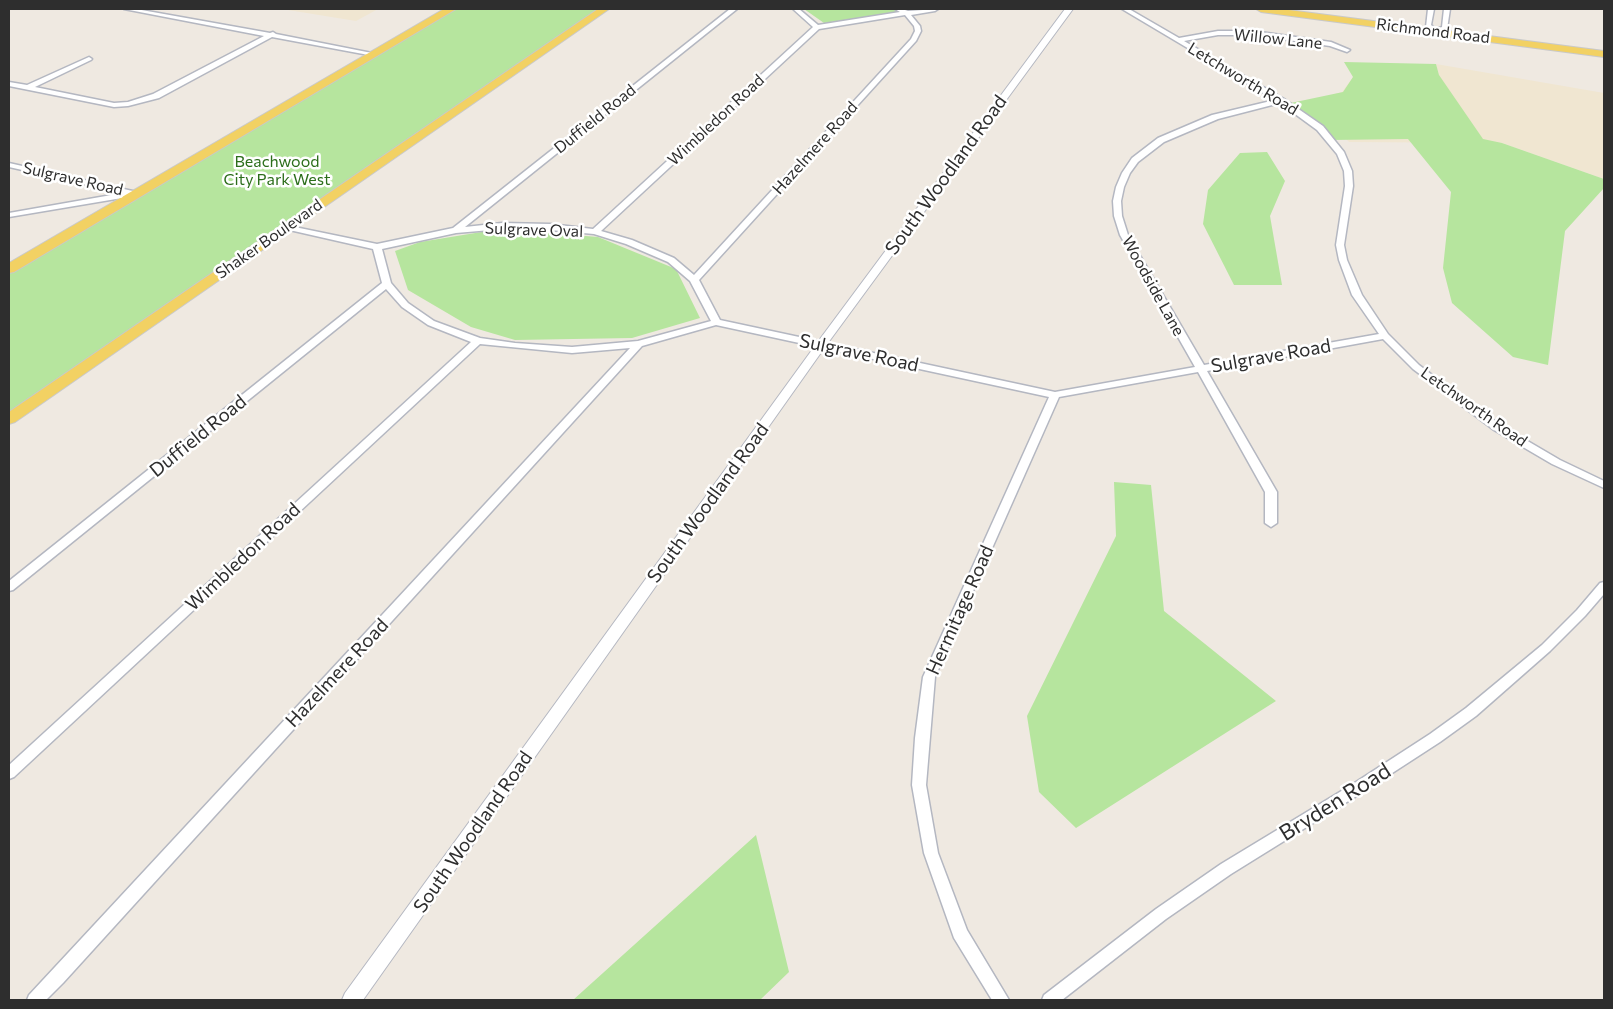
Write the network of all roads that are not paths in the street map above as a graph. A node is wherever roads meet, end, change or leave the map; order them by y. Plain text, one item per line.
1 (127, 9) edge
2 (451, 9) edge
3 (604, 9) edge
4 (734, 9) edge
5 (796, 9) edge
6 (898, 9) edge
7 (935, 9) edge
8 (1069, 9) edge
9 (1125, 9) edge
10 (1261, 9) edge
11 (1431, 9) edge
12 (1447, 9) edge
13 (906, 13) junction
14 (817, 27) junction
15 (1435, 31) junction
16 (273, 34) junction
17 (1178, 40) junction
18 (1346, 50) dead end
19 (374, 54) junction
20 (1604, 54) edge
21 (89, 59) dead end
22 (9, 84) edge
23 (28, 88) junction
24 (1281, 101) junction
25 (9, 165) edge
26 (137, 194) junction
27 (9, 215) edge
28 (288, 227) junction
29 (456, 230) junction
30 (595, 232) junction
31 (378, 247) junction
32 (9, 269) edge
33 (694, 280) junction
34 (387, 284) junction
35 (716, 322) junction
36 (1385, 336) junction
37 (478, 341) junction
38 (639, 344) junction
39 (821, 345) junction
40 (1201, 369) junction
41 (1055, 396) junction
42 (9, 419) edge
43 (1604, 485) edge
44 (1271, 523) dead end
45 (1604, 586) edge
46 (9, 587) edge
47 (9, 773) edge
48 (34, 1000) edge
49 (352, 1000) edge
50 (1001, 1000) edge
51 (1050, 1000) edge

1 - 16 street
2 - 19 main road
3 - 28 main road, Shaker Boulevard
4 - 29 street, Duffield Road
5 - 14 street
6 - 13 street
7 - 13 street
8 - 39 street, South Woodland Road
9 - 17 street, Letchworth Road
10 - 15 main road, Richmond Road
11 - 15 street
12 - 15 street
13 - 14 street
13 - 33 street, Hazelmere Road
14 - 30 street, Wimbledon Road
15 - 20 main road, Richmond Road
16 - 19 street
16 - 23 street
17 - 18 street, Willow Lane
17 - 24 street, Letchworth Road
19 - 26 main road
21 - 23 street
22 - 23 street
24 - 36 street, Letchworth Road
24 - 40 street, Woodside Lane
25 - 26 street, Sulgrave Road
26 - 27 street
26 - 32 main road
28 - 31 street, Sulgrave Oval
28 - 42 main road, Shaker Boulevard
29 - 30 street, Sulgrave Oval
29 - 31 street, Sulgrave Oval
30 - 33 street, Sulgrave Oval
31 - 34 street, Sulgrave Road
33 - 35 street, Sulgrave Oval
34 - 37 street, Sulgrave Road
34 - 46 street, Duffield Road
35 - 38 street, Sulgrave Road
35 - 39 street, Sulgrave Road
36 - 40 street, Sulgrave Road
36 - 43 street, Letchworth Road
37 - 38 street, Sulgrave Road
37 - 47 street, Wimbledon Road
38 - 48 street, Hazelmere Road
39 - 41 street, Sulgrave Road
39 - 49 street, South Woodland Road
40 - 41 street, Sulgrave Road
40 - 44 street, Woodside Lane
41 - 50 street, Hermitage Road
45 - 51 street, Bryden Road

